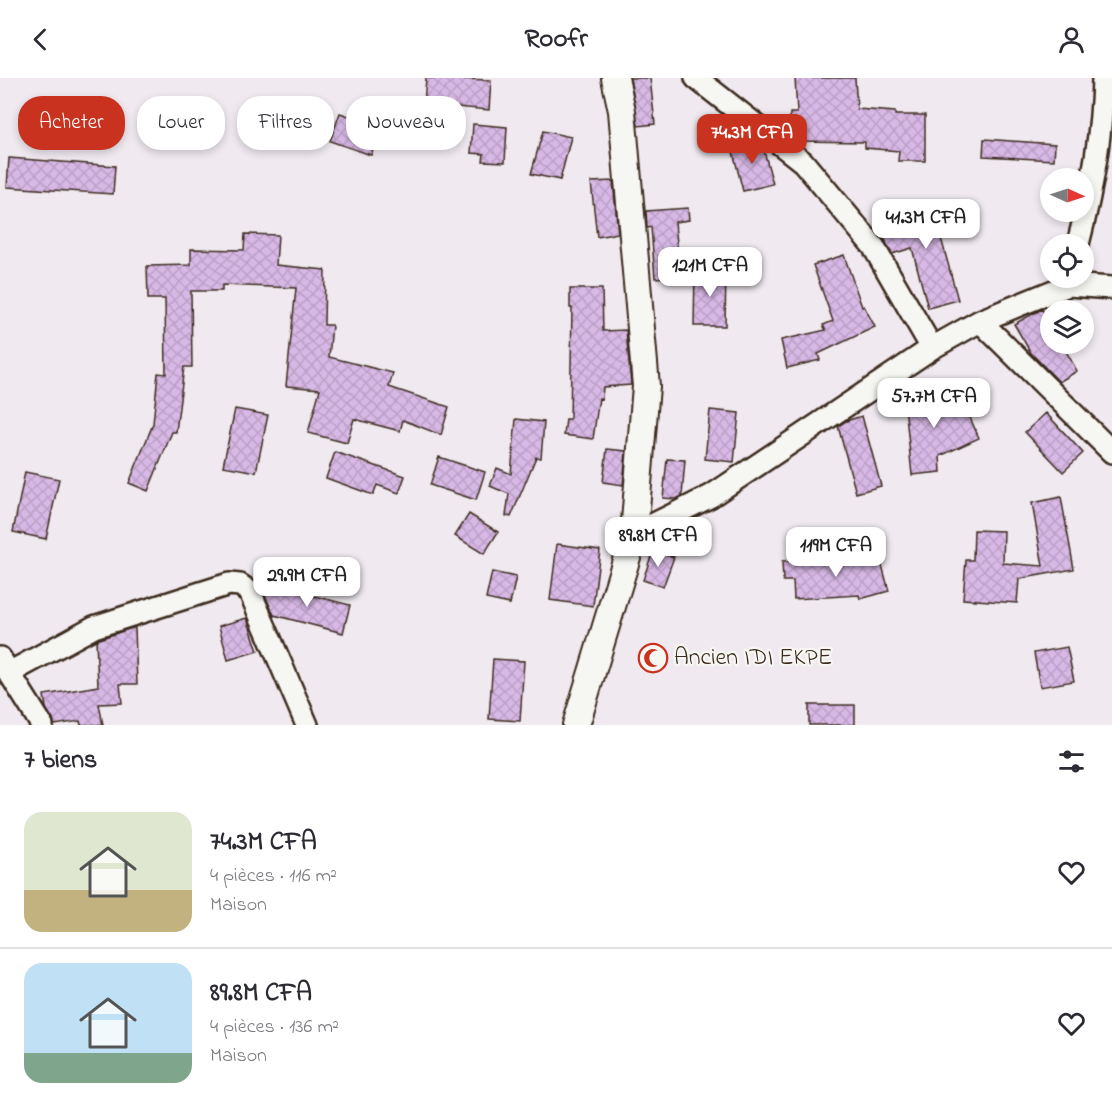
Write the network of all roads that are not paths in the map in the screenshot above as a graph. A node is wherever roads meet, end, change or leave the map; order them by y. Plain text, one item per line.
1 (615, 78) edge
2 (696, 78) edge
3 (1103, 78) edge
4 (1081, 234) edge
5 (1094, 285) edge
6 (1053, 288) edge
7 (1112, 288) edge
8 (980, 321) junction
9 (932, 348) junction
10 (1112, 453) edge
11 (634, 534) junction
12 (4, 666) edge
13 (42, 725) edge
14 (307, 725) edge
15 (576, 725) edge

1 - 11 street
2 - 9 street
3 - 4 street
5 - 7 street
6 - 8 street
8 - 9 street
8 - 10 street
9 - 11 street
11 - 15 street
12 - 13 street
12 - 14 street

